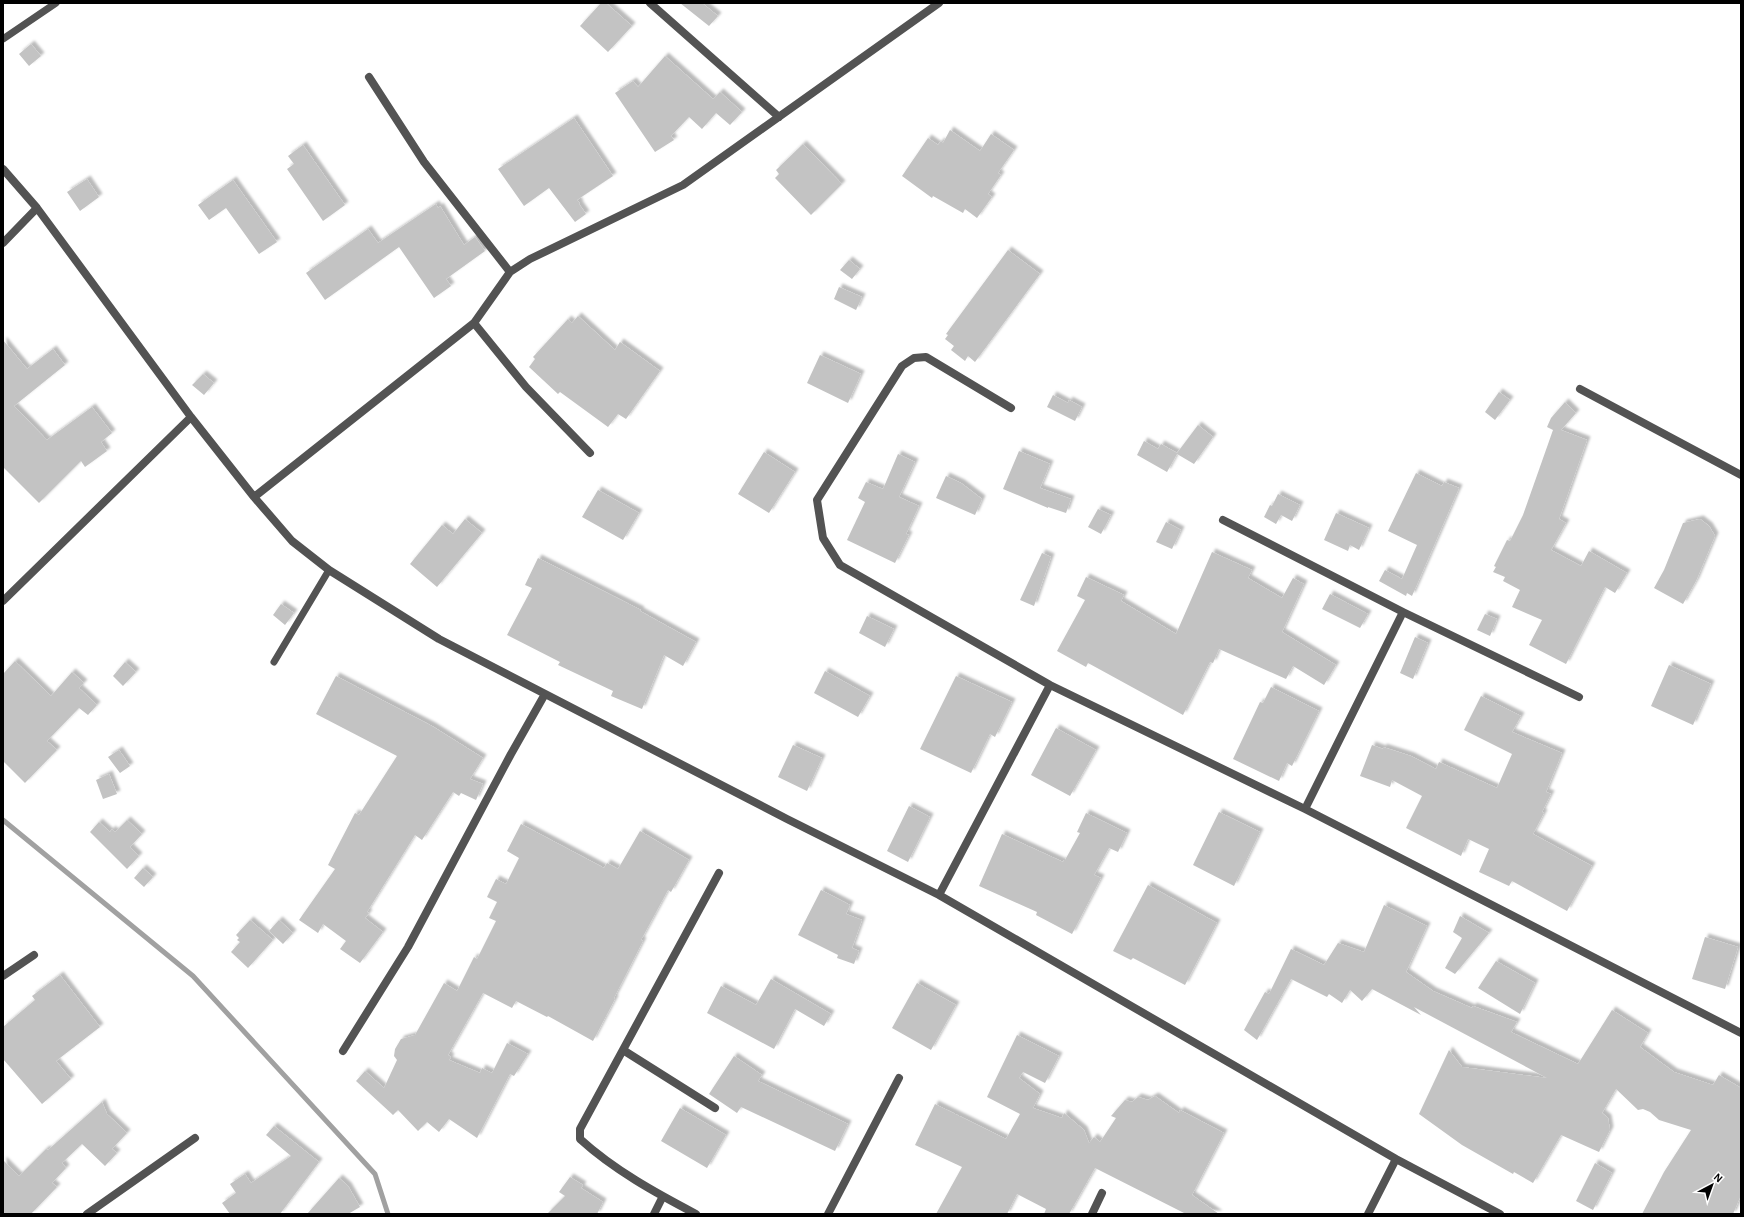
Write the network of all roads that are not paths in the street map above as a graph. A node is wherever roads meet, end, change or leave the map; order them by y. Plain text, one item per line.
1 (56, 3) edge
2 (650, 3) edge
3 (939, 3) edge
4 (3, 39) edge
5 (369, 77) dead end
6 (779, 117) junction
7 (3, 169) edge
8 (37, 208) junction
9 (3, 243) edge
10 (510, 272) junction
11 (474, 323) junction
12 (1580, 389) dead end
13 (1011, 408) dead end
14 (191, 417) junction
15 (590, 452) dead end
16 (1741, 475) edge
17 (254, 497) junction
18 (1223, 520) dead end
19 (329, 570) junction
20 (3, 601) edge
21 (1403, 612) junction
22 (274, 662) dead end
23 (1050, 685) junction
24 (545, 694) junction
25 (1579, 697) dead end
26 (1306, 809) junction
27 (719, 873) dead end
28 (939, 895) junction
29 (34, 955) dead end
30 (3, 976) edge
31 (1741, 1033) edge
32 (623, 1050) junction
33 (343, 1051) dead end
34 (899, 1078) dead end
35 (715, 1108) dead end
36 (195, 1138) dead end
37 (1396, 1159) junction
38 (1102, 1193) dead end
39 (663, 1196) junction
40 (87, 1214) edge
41 (654, 1214) edge
42 (696, 1214) edge
43 (828, 1214) edge
44 (1092, 1214) edge
45 (1368, 1214) edge
46 (1500, 1214) edge

1 - 4 lane
2 - 6 street
3 - 6 street
5 - 10 street
6 - 10 street
7 - 8 street
8 - 9 street
8 - 14 street
10 - 11 street
11 - 15 street
11 - 17 street
12 - 16 street
13 - 23 street
14 - 17 street
14 - 20 street
17 - 19 street
18 - 21 street
19 - 22 lane
19 - 24 street
21 - 25 street
21 - 26 street
23 - 26 street
23 - 28 street
24 - 28 street
24 - 33 street
26 - 31 street
27 - 32 street
28 - 37 street
29 - 30 street
32 - 35 street
32 - 39 street
34 - 43 street
36 - 40 street
37 - 45 street
37 - 46 street
38 - 44 street
39 - 41 street
39 - 42 street

